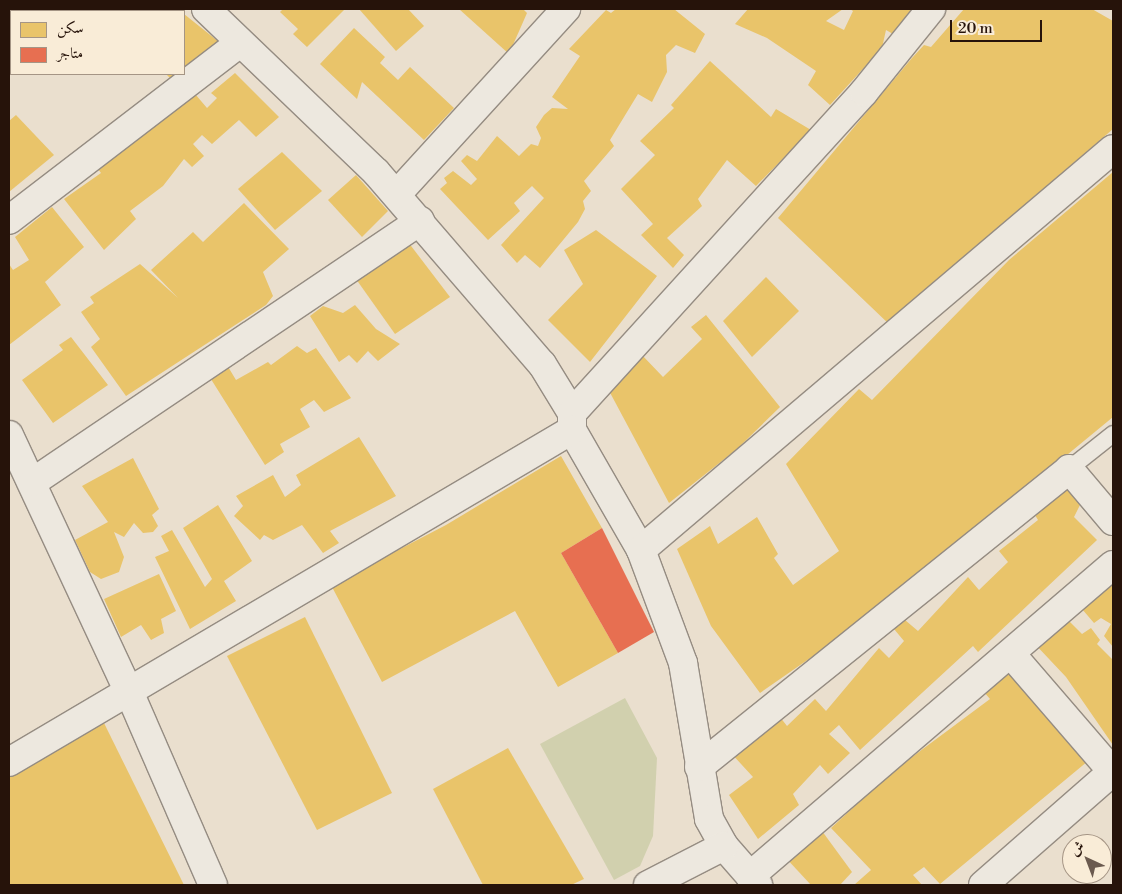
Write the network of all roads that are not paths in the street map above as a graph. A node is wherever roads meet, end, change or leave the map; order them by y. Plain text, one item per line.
1 (206, 9) edge
2 (566, 9) edge
3 (931, 9) edge
4 (240, 43) junction
5 (1113, 149) edge
6 (397, 194) junction
7 (9, 220) edge
8 (420, 221) junction
9 (572, 421) junction
10 (1113, 434) edge
11 (9, 435) edge
12 (1069, 470) junction
13 (33, 482) junction
14 (1113, 521) edge
15 (641, 550) junction
16 (1113, 565) edge
17 (1011, 654) junction
18 (130, 694) junction
19 (9, 762) edge
20 (699, 767) junction
21 (1113, 771) edge
22 (724, 846) junction
23 (754, 881) edge
24 (212, 885) edge
25 (648, 885) edge
26 (983, 885) edge

1 - 4 street
2 - 6 street
3 - 9 street
4 - 6 street
4 - 7 street
5 - 15 street
6 - 8 street
8 - 9 street
8 - 13 street
9 - 15 street
9 - 18 street
10 - 12 lane
11 - 13 street
12 - 14 street
12 - 20 street
13 - 18 street
15 - 20 street
16 - 17 street
17 - 21 street
17 - 23 street
18 - 19 street
18 - 24 street
20 - 22 street
21 - 26 street
22 - 23 street
22 - 25 street

